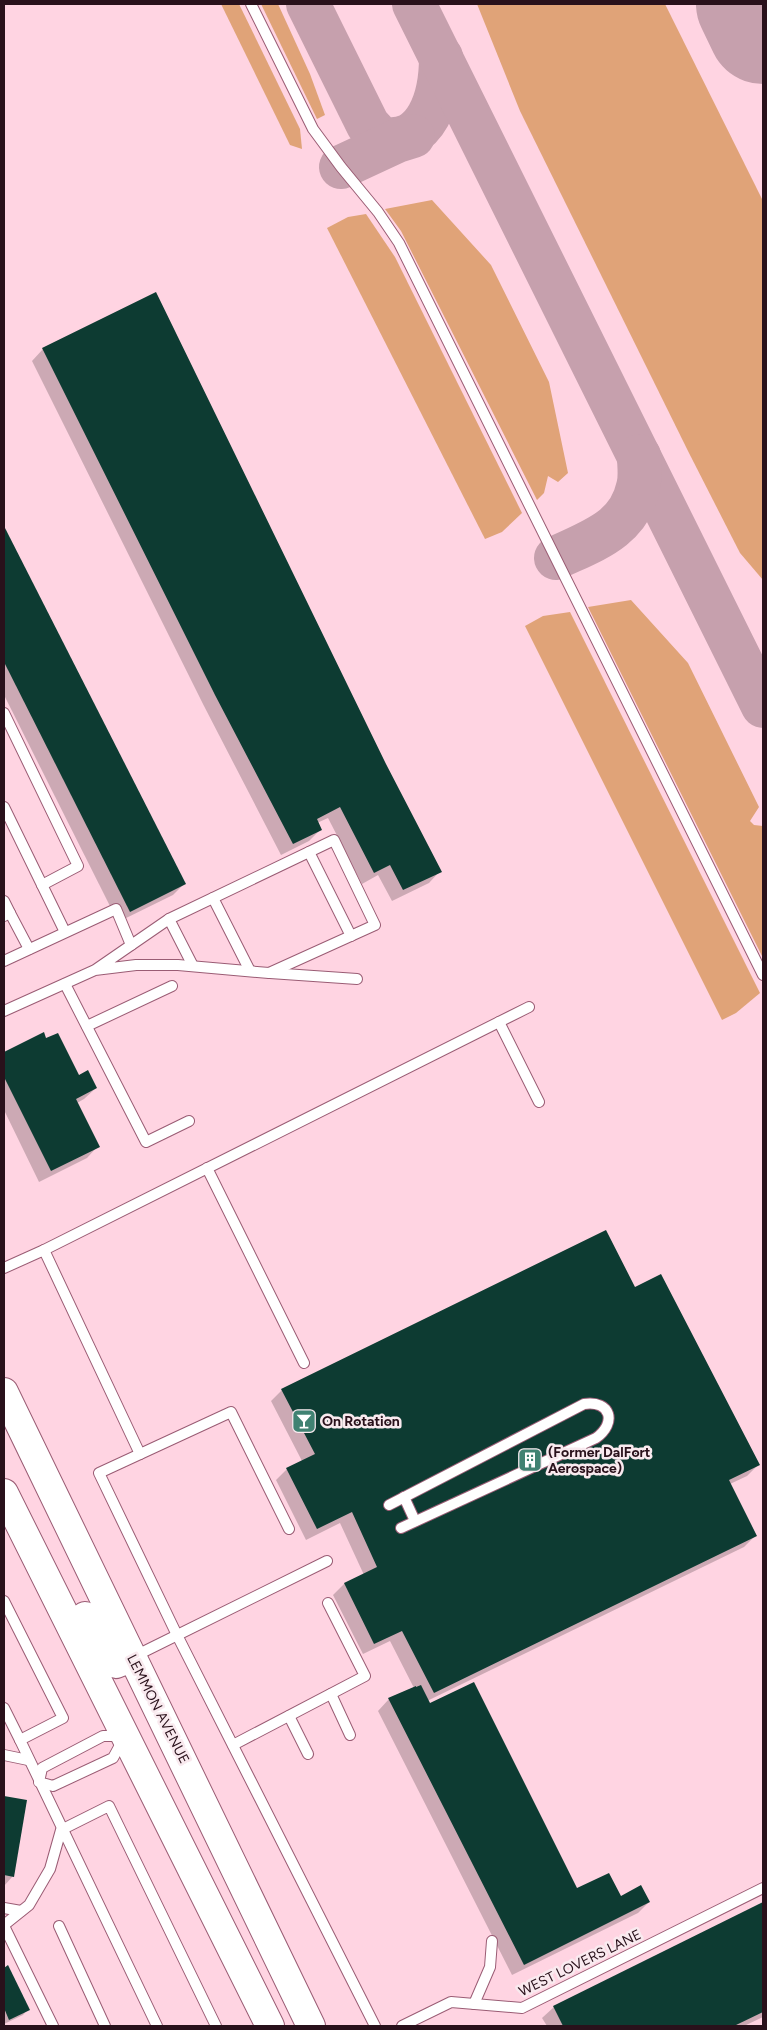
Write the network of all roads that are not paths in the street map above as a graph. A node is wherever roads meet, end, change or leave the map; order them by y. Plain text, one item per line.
1 (251, 4) edge
2 (4, 713) edge
3 (4, 807) edge
4 (309, 852) junction
5 (42, 885) junction
6 (214, 898) junction
7 (4, 901) edge
8 (7, 914) edge
9 (169, 919) junction
10 (65, 932) junction
11 (351, 936) junction
12 (131, 945) junction
13 (29, 949) junction
14 (4, 961) edge
15 (193, 966) junction
16 (95, 970) junction
17 (250, 971) junction
18 (268, 973) junction
19 (763, 975) edge
20 (357, 979) dead end
21 (65, 984) junction
22 (172, 986) dead end
23 (529, 1007) dead end
24 (4, 1011) edge
25 (499, 1022) junction
26 (87, 1026) junction
27 (539, 1102) dead end
28 (189, 1121) dead end
29 (207, 1168) junction
30 (44, 1250) junction
31 (4, 1268) edge
32 (304, 1363) dead end
33 (4, 1392) edge
34 (140, 1454) junction
35 (4, 1494) edge
36 (404, 1497) junction
37 (389, 1505) dead end
38 (415, 1521) junction
39 (401, 1528) dead end
40 (289, 1529) dead end
41 (32, 1550) junction
42 (327, 1561) dead end
43 (4, 1601) edge
44 (328, 1603) dead end
45 (177, 1635) junction
46 (131, 1658) junction
47 (331, 1694) junction
48 (4, 1708) edge
49 (161, 1716) junction
50 (289, 1716) junction
51 (350, 1735) dead end
52 (125, 1736) junction
53 (20, 1740) junction
54 (233, 1745) junction
55 (308, 1754) dead end
56 (4, 1755) edge
57 (28, 1760) junction
58 (39, 1782) junction
59 (62, 1830) junction
60 (763, 1888) edge
61 (4, 1908) edge
62 (21, 1911) junction
63 (4, 1926) edge
64 (60, 1926) dead end
65 (492, 1941) dead end
66 (474, 2004) junction
67 (421, 2022) edge
68 (53, 2026) edge
69 (104, 2026) edge
70 (157, 2026) edge
71 (216, 2026) edge
72 (270, 2026) edge
73 (311, 2026) edge
74 (374, 2026) edge
75 (402, 2026) edge

1 - 19 lane
2 - 5 lane
3 - 5 lane
4 - 6 lane
4 - 11 lane
4 - 11 lane
5 - 10 lane
6 - 9 lane
6 - 17 lane
7 - 8 lane
8 - 13 lane
9 - 12 lane
9 - 15 lane
10 - 12 lane
10 - 13 lane
11 - 18 lane
12 - 16 lane
13 - 14 lane
15 - 16 lane
15 - 17 lane
16 - 21 lane
17 - 18 lane
18 - 20 lane
21 - 24 lane
21 - 26 lane
22 - 26 lane
23 - 25 lane
25 - 27 lane
25 - 29 lane
26 - 28 lane
29 - 30 lane
29 - 32 lane
30 - 31 lane
30 - 34 lane
33 - 46 main road, LEMMON AVENUE
34 - 40 lane
34 - 45 lane
35 - 41 main road
36 - 37 lane
36 - 38 lane
36 - 38 lane
38 - 39 lane
41 - 46 main road
41 - 52 main road
42 - 45 lane
43 - 53 lane
44 - 47 lane
45 - 46 lane
45 - 54 lane
46 - 49 main road, LEMMON AVENUE
47 - 50 lane
47 - 51 lane
48 - 53 lane
49 - 52 main road
49 - 73 main road, LEMMON AVENUE
50 - 54 lane
50 - 55 lane
52 - 58 lane
52 - 58 lane
52 - 72 main road
53 - 57 lane
54 - 74 lane
56 - 57 lane
57 - 58 lane
58 - 59 lane
59 - 62 lane
59 - 70 lane
59 - 71 lane
60 - 66 lane, WEST LOVERS LANE
61 - 62 lane
62 - 63 lane
63 - 68 lane
64 - 69 lane
65 - 66 lane
66 - 67 lane, WEST LOVERS LANE
67 - 75 lane, WEST LOVERS LANE

